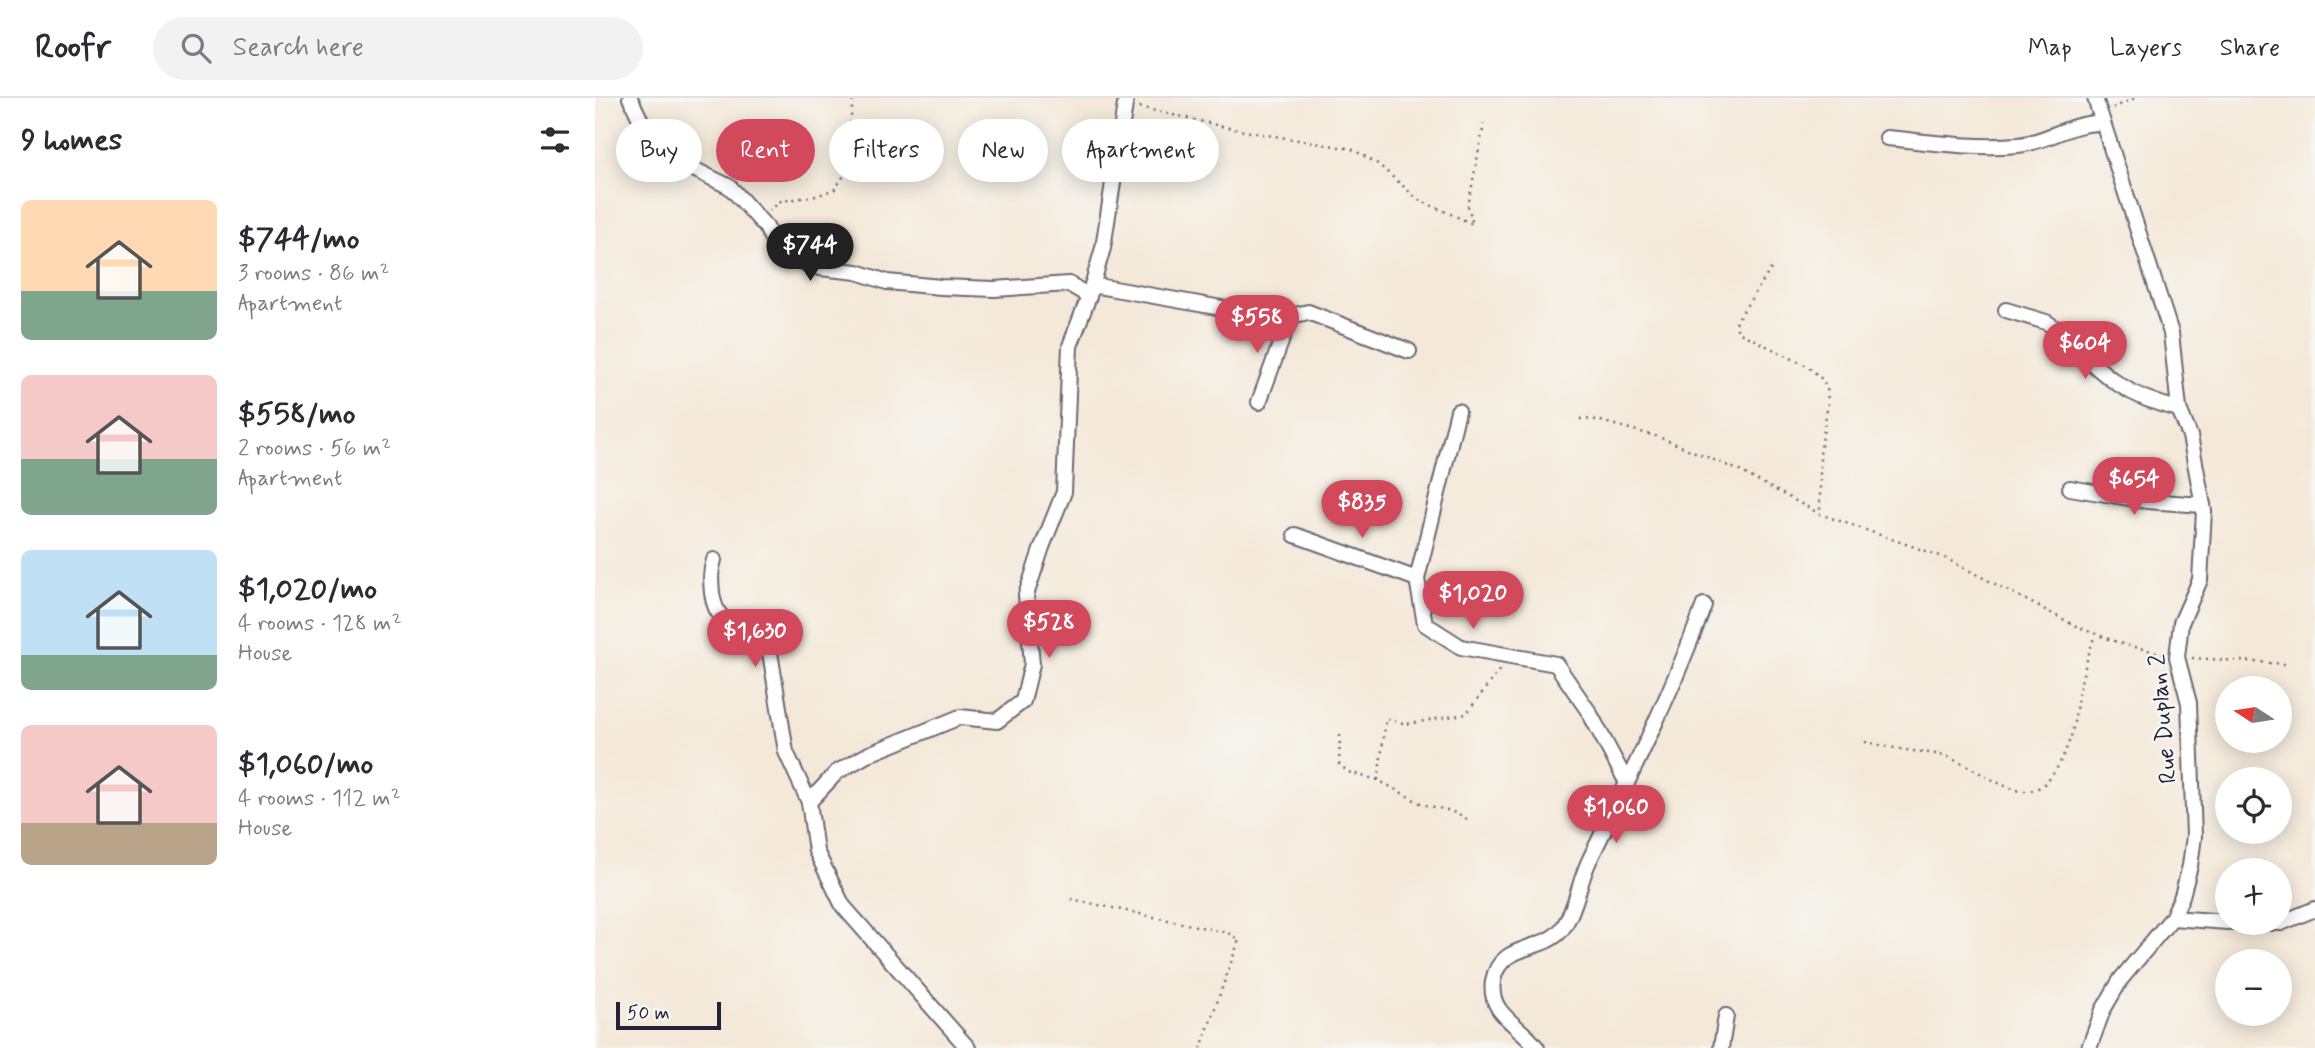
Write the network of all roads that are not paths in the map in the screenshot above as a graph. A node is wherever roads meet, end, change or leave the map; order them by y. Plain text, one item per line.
1 (630, 98) edge
2 (2095, 98) edge
3 (1126, 101) edge
4 (2101, 118) junction
5 (1887, 138) dead end
6 (1090, 290) junction
7 (2005, 310) dead end
8 (1289, 320) junction
9 (1409, 351) dead end
10 (1259, 402) dead end
11 (2179, 409) junction
12 (1458, 411) dead end
13 (2070, 488) dead end
14 (2203, 505) junction
15 (1295, 535) dead end
16 (714, 560) dead end
17 (1417, 579) junction
18 (1704, 605) dead end
19 (1627, 783) junction
20 (809, 802) junction
21 (2315, 909) edge
22 (2172, 918) junction
23 (2292, 918) edge
24 (2215, 921) edge
25 (1726, 1016) dead end
26 (968, 1048) edge
27 (1537, 1048) edge
28 (1721, 1048) edge
29 (2089, 1048) edge

1 - 6 street
2 - 4 street, Rue Duplan 2
3 - 6 street
4 - 5 street
4 - 11 street, Rue Duplan 2
6 - 8 street
6 - 20 street
7 - 11 street
8 - 9 street
8 - 10 street
11 - 14 street, Rue Duplan 2
12 - 17 street
13 - 14 street
14 - 22 street, Rue Duplan 2
15 - 17 street
16 - 20 street
17 - 19 street
18 - 19 street
19 - 27 street
20 - 26 street
21 - 23 street
22 - 24 street
22 - 29 street, Rue Duplan 2
25 - 28 street

